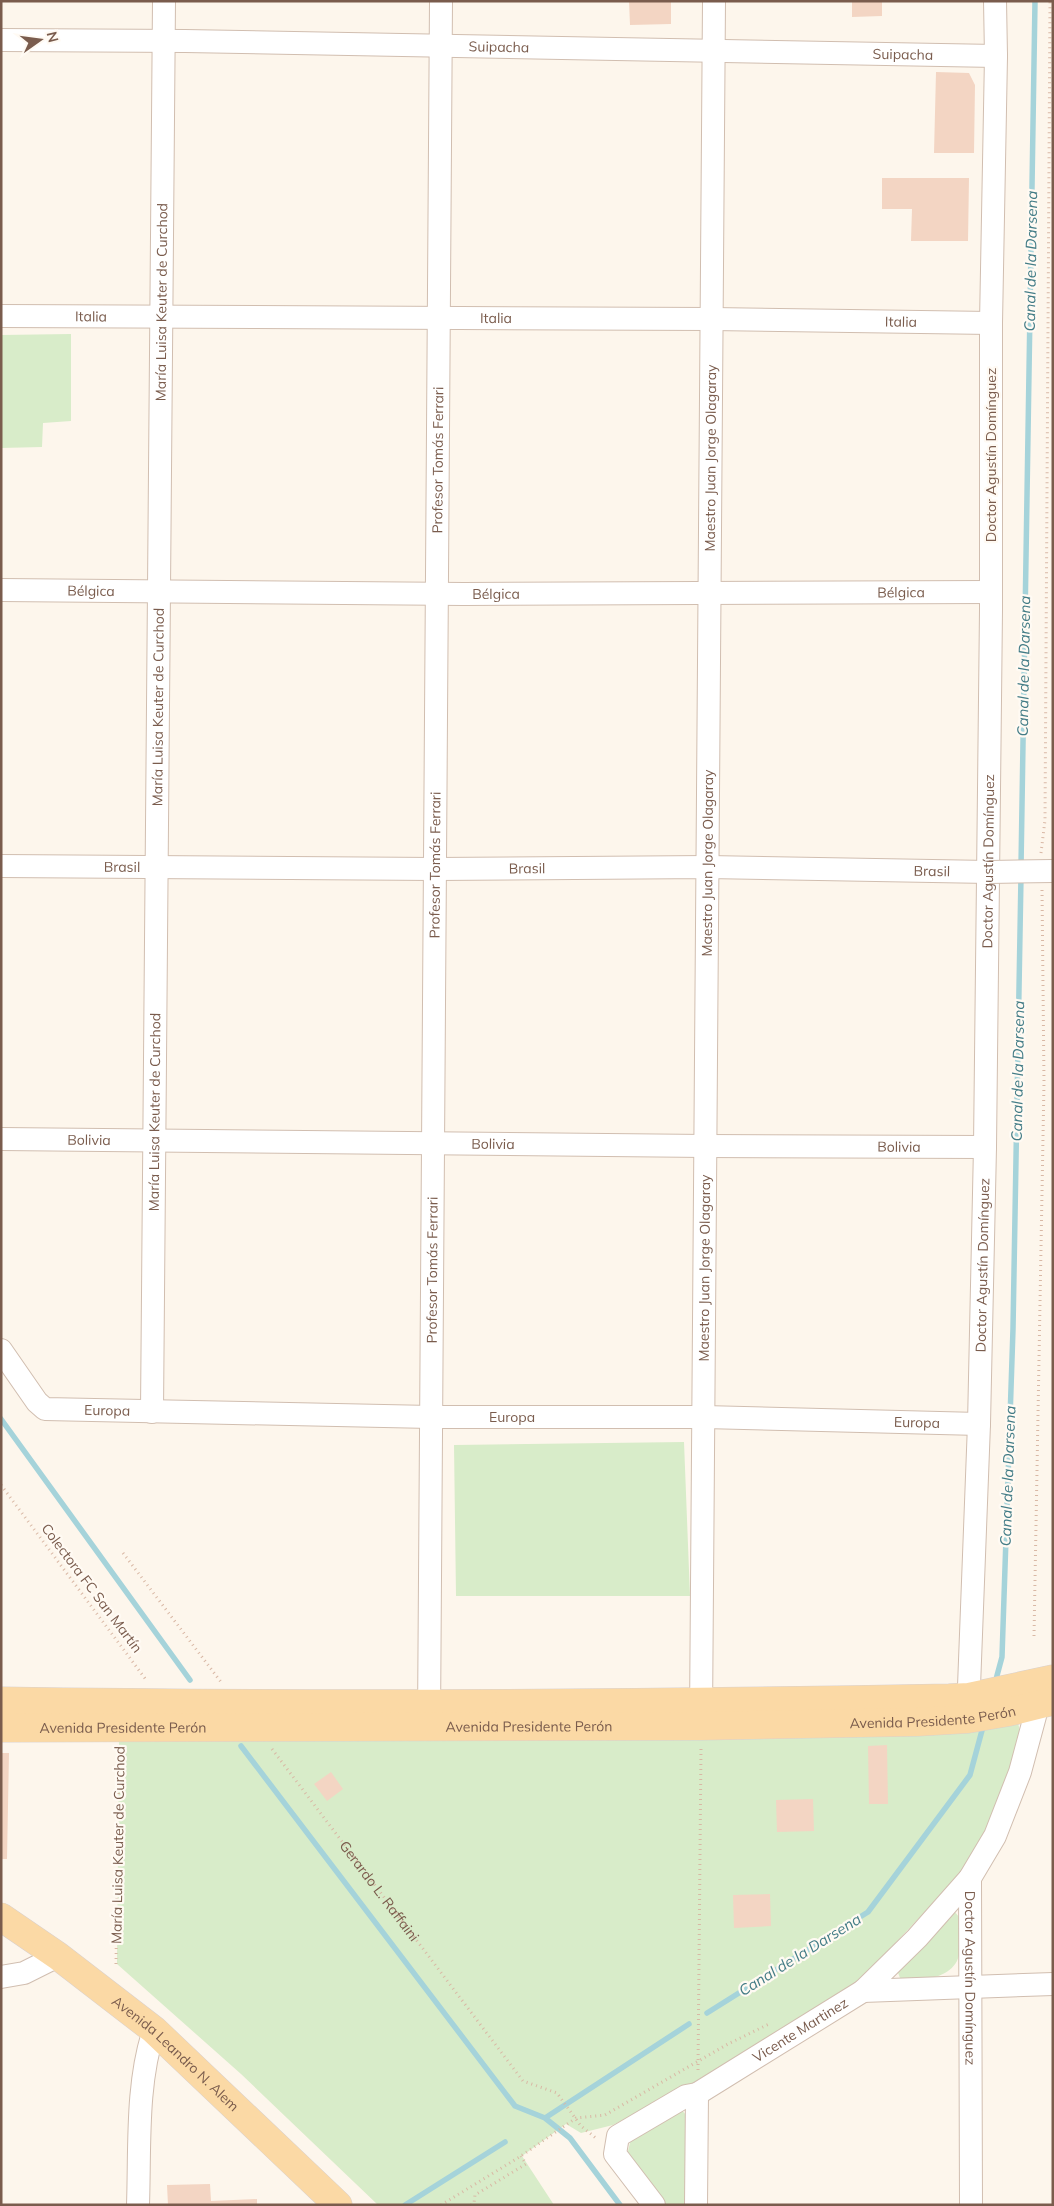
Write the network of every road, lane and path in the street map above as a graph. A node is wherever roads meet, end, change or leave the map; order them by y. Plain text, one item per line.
1 (164, 1) edge
2 (441, 1) edge
3 (714, 1) edge
4 (994, 1) edge
5 (1050, 1) edge
6 (1, 40) edge
7 (163, 40) junction
8 (441, 46) junction
9 (714, 50) junction
10 (996, 56) junction
11 (1, 316) edge
12 (161, 317) junction
13 (439, 318) junction
14 (712, 319) junction
15 (991, 323) junction
16 (1, 590) edge
17 (159, 592) junction
18 (437, 592) junction
19 (710, 592) junction
20 (991, 592) junction
21 (1, 866) edge
22 (157, 866) junction
23 (708, 867) junction
24 (435, 869) junction
25 (1045, 870) edge
26 (989, 872) junction
27 (1, 1139) edge
28 (154, 1141) junction
29 (433, 1144) junction
30 (706, 1146) junction
31 (985, 1147) junction
32 (1, 1350) edge
33 (152, 1412) junction
34 (431, 1417) junction
35 (704, 1417) junction
36 (979, 1424) junction
37 (1, 1485) edge
38 (123, 1553) dead end
39 (1034, 1636) dead end
40 (1049, 1689) edge
41 (1, 1701) edge
42 (164, 1704) junction
43 (238, 1704) junction
44 (968, 1708) junction
45 (701, 1714) junction
46 (120, 1715) junction
47 (429, 1716) junction
48 (255, 1727) junction
49 (1, 1728) edge
50 (970, 1878) junction
51 (1, 1917) edge
52 (58, 1956) junction
53 (116, 1964) dead end
54 (1, 1977) edge
55 (1053, 1984) edge
56 (970, 1986) junction
57 (862, 1991) junction
58 (779, 2018) dead end
59 (154, 2030) junction
60 (698, 2062) junction
61 (697, 2094) junction
62 (575, 2118) junction
63 (615, 2154) junction
64 (521, 2156) junction
65 (138, 2205) edge
66 (338, 2205) edge
67 (441, 2205) edge
68 (472, 2205) edge
69 (654, 2205) edge
70 (696, 2205) edge
71 (971, 2205) edge

1 - 7 street, María Luisa Keuter de Curchod
2 - 8 street, Profesor Tomás Ferrari
3 - 9 street, Maestro Juan Jorge Olagaray
4 - 10 street, Doctor Agustín Domínguez
5 - 25 path
6 - 7 street, Suipacha
7 - 8 street, Suipacha
7 - 12 street, María Luisa Keuter de Curchod
8 - 9 street, Suipacha
8 - 13 street, Profesor Tomás Ferrari
9 - 10 street, Suipacha
9 - 14 street, Maestro Juan Jorge Olagaray
10 - 15 street, Doctor Agustín Domínguez
11 - 12 street, Italia
12 - 13 street, Italia
12 - 17 street, María Luisa Keuter de Curchod
13 - 14 street, Italia
13 - 18 street, Profesor Tomás Ferrari
14 - 15 street, Italia
14 - 19 street, Maestro Juan Jorge Olagaray
15 - 20 street, Doctor Agustín Domínguez
16 - 17 street, Bélgica
17 - 18 street, Bélgica
17 - 22 street, María Luisa Keuter de Curchod
18 - 19 street, Bélgica
18 - 24 street, Profesor Tomás Ferrari
19 - 20 street, Bélgica
19 - 23 street, Maestro Juan Jorge Olagaray
20 - 26 street, Doctor Agustín Domínguez
21 - 22 street, Brasil
22 - 24 street, Brasil
22 - 28 street, María Luisa Keuter de Curchod
23 - 24 street, Brasil
23 - 26 street, Brasil
23 - 30 street, Maestro Juan Jorge Olagaray
24 - 29 street, Profesor Tomás Ferrari
25 - 26 street, Brasil, bridge
25 - 39 path
26 - 31 street, Doctor Agustín Domínguez
27 - 28 street, Bolivia
28 - 29 street, Bolivia
28 - 33 street, María Luisa Keuter de Curchod
29 - 30 street, Bolivia
29 - 34 street, Profesor Tomás Ferrari
30 - 31 street, Bolivia
30 - 35 street, Maestro Juan Jorge Olagaray
31 - 36 street, Doctor Agustín Domínguez
32 - 33 street, Europa
33 - 34 street, Europa
34 - 35 street, Europa
34 - 47 street, Profesor Tomás Ferrari
35 - 36 street, Europa
35 - 45 street, Maestro Juan Jorge Olagaray
36 - 44 street, Doctor Agustín Domínguez
37 - 42 path, Colectora FC San Martín
38 - 43 path
40 - 44 main road, Avenida Presidente Perón
40 - 50 street, Doctor Agustín Domínguez
41 - 46 main road, Avenida Presidente Perón
42 - 43 main road, Avenida Presidente Perón
42 - 46 main road, Avenida Presidente Perón
43 - 47 main road, Avenida Presidente Perón
44 - 45 main road, Avenida Presidente Perón
45 - 47 main road, Avenida Presidente Perón
45 - 60 path
46 - 48 main road, Avenida Presidente Perón
46 - 49 main road, Avenida Presidente Perón
46 - 53 path, María Luisa Keuter de Curchod
47 - 48 main road, Avenida Presidente Perón
48 - 62 path, Gerardo L. Raffaini
50 - 56 street, Doctor Agustín Domínguez
50 - 57 street, Vicente Martinez
51 - 52 main road, Avenida Leandro N. Alem
52 - 54 street
52 - 59 main road, Avenida Leandro N. Alem
55 - 56 street
56 - 57 street
56 - 71 street, Doctor Agustín Domínguez
57 - 61 street, Vicente Martinez
58 - 60 path
59 - 65 street
59 - 66 main road, Avenida Leandro N. Alem
60 - 61 path
60 - 62 path
61 - 63 street, Vicente Martinez
61 - 70 street
62 - 63 path, Gerardo L. Raffaini
62 - 64 path
63 - 69 street
64 - 67 path
64 - 68 path

